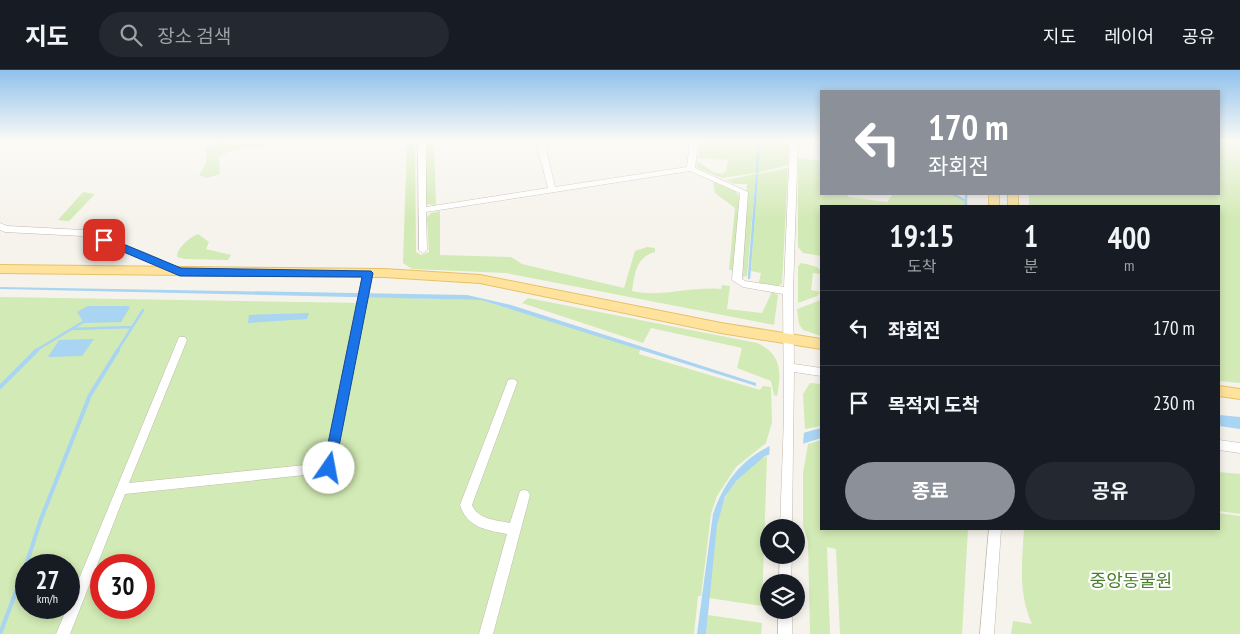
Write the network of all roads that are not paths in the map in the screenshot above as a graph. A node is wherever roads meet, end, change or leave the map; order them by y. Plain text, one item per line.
1 (422, 167) edge
2 (546, 167) edge
3 (793, 167) edge
4 (691, 169) joint
5 (552, 190) junction
6 (422, 210) junction
7 (1, 224) edge
8 (423, 250) dead end
9 (0, 269) edge
10 (180, 272) junction
11 (368, 273) junction
12 (788, 291) junction
13 (182, 340) dead end
14 (788, 340) junction
15 (820, 344) edge
16 (789, 367) junction
17 (820, 372) edge
18 (512, 383) dead end
19 (1220, 391) edge
20 (1240, 394) edge
21 (1220, 445) edge
22 (1240, 448) edge
23 (121, 489) junction
24 (524, 494) dead end
25 (786, 519) edge
26 (513, 529) junction
27 (995, 530) edge
28 (785, 619) edge
29 (64, 634) edge
30 (486, 634) edge
31 (785, 634) edge
32 (987, 634) edge

1 - 6 street
2 - 5 street
3 - 12 street
4 - 5 street
4 - 12 street
5 - 6 street
6 - 8 street
7 - 10 street
9 - 10 main road
10 - 11 main road
11 - 14 main road
11 - 23 street
12 - 14 street
13 - 23 street
14 - 15 main road
14 - 16 street
16 - 17 street
16 - 25 street
18 - 26 street
19 - 20 main road
21 - 22 street
23 - 29 street
24 - 26 street
26 - 30 street
27 - 32 street
28 - 31 street

